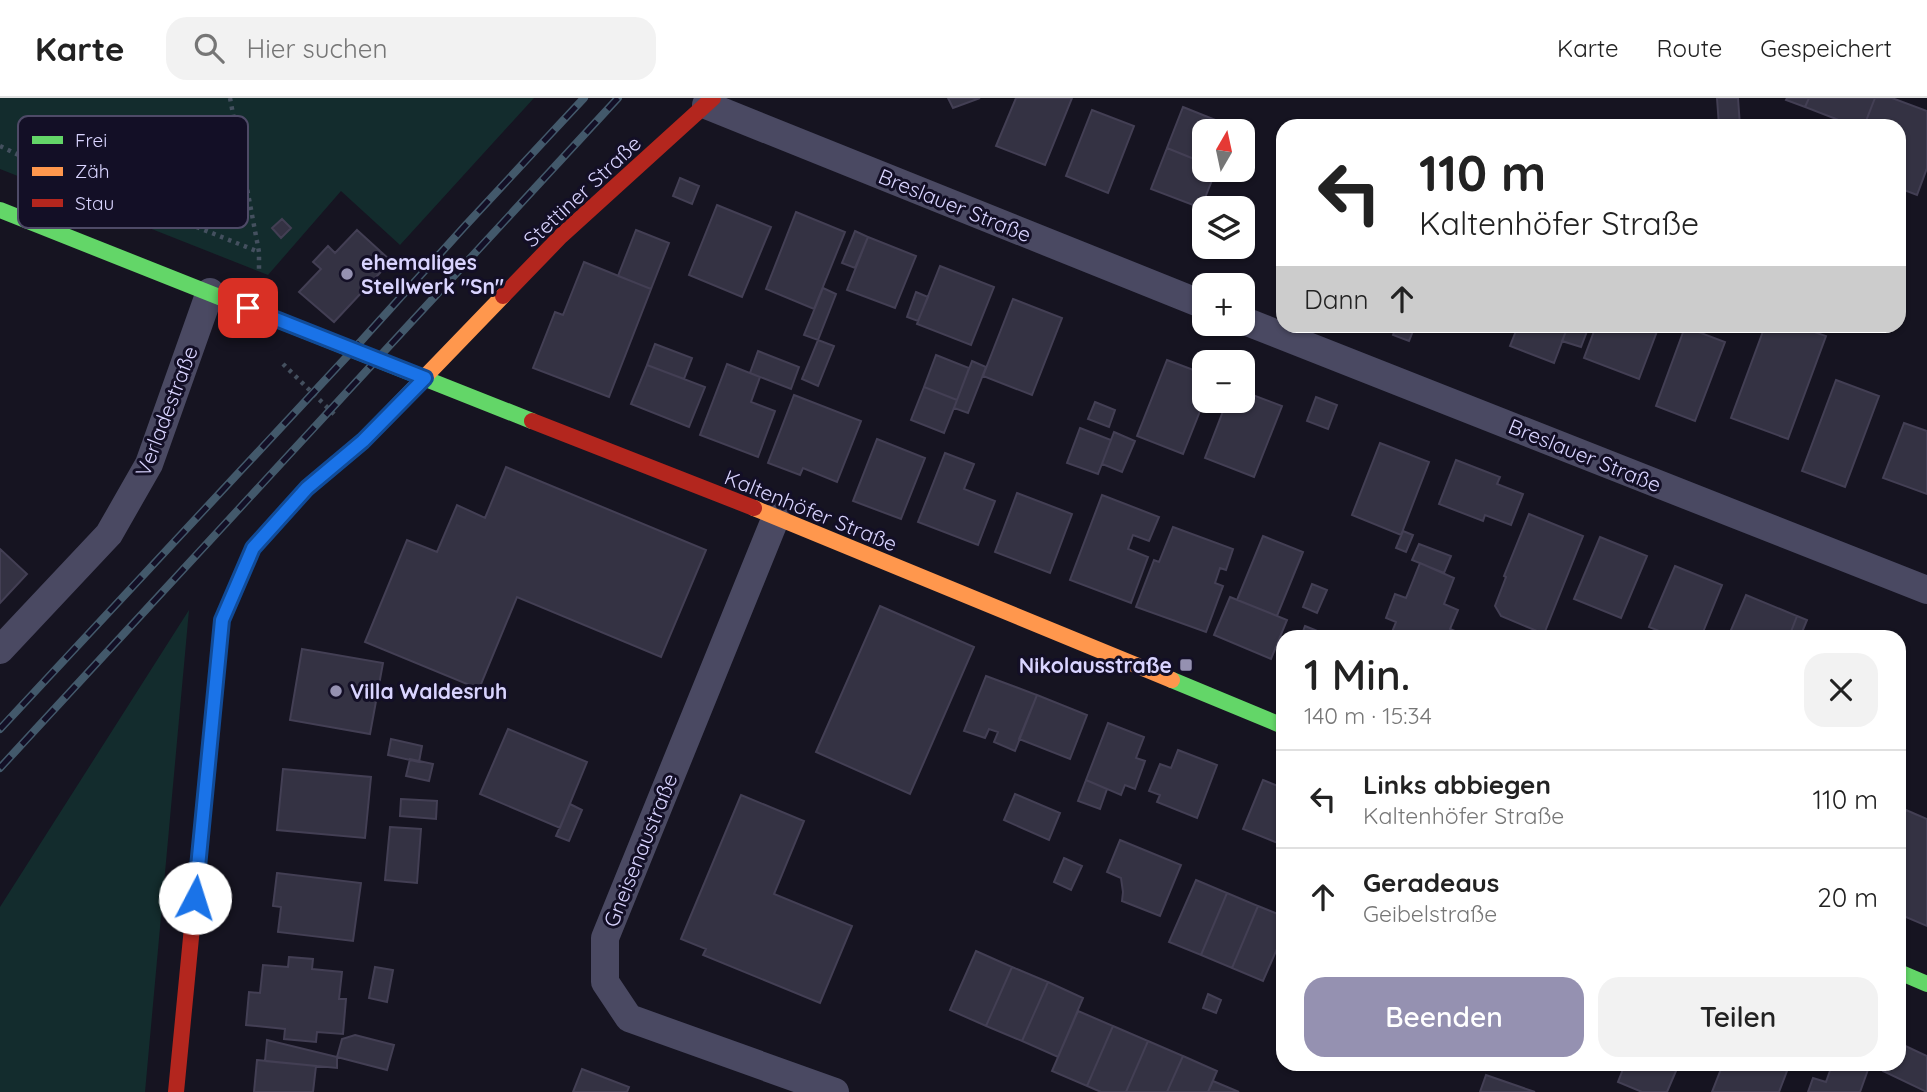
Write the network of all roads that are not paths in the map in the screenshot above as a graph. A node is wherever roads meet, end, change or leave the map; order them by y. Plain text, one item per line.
1 (710, 101) edge
2 (0, 210) edge
3 (18, 217) edge
4 (46, 228) edge
5 (210, 292) junction
6 (1192, 300) edge
7 (1255, 325) edge
8 (425, 378) junction
9 (776, 517) junction
10 (1927, 590) edge
11 (0, 650) edge
12 (1276, 723) edge
13 (1906, 975) edge
14 (1927, 984) edge
15 (176, 1092) edge
16 (835, 1092) edge

1 - 6 street, Breslauer Straße
1 - 8 street, Stettiner Straße
2 - 3 street, Kaltenhöfer Straße
4 - 5 street, Kaltenhöfer Straße
5 - 8 street, Kaltenhöfer Straße
5 - 11 street, Verladestraße
7 - 10 street, Breslauer Straße
8 - 9 street, Kaltenhöfer Straße
8 - 15 street
9 - 12 street, Kaltenhöfer Straße
9 - 16 street, Gneisenaustraße
13 - 14 street

